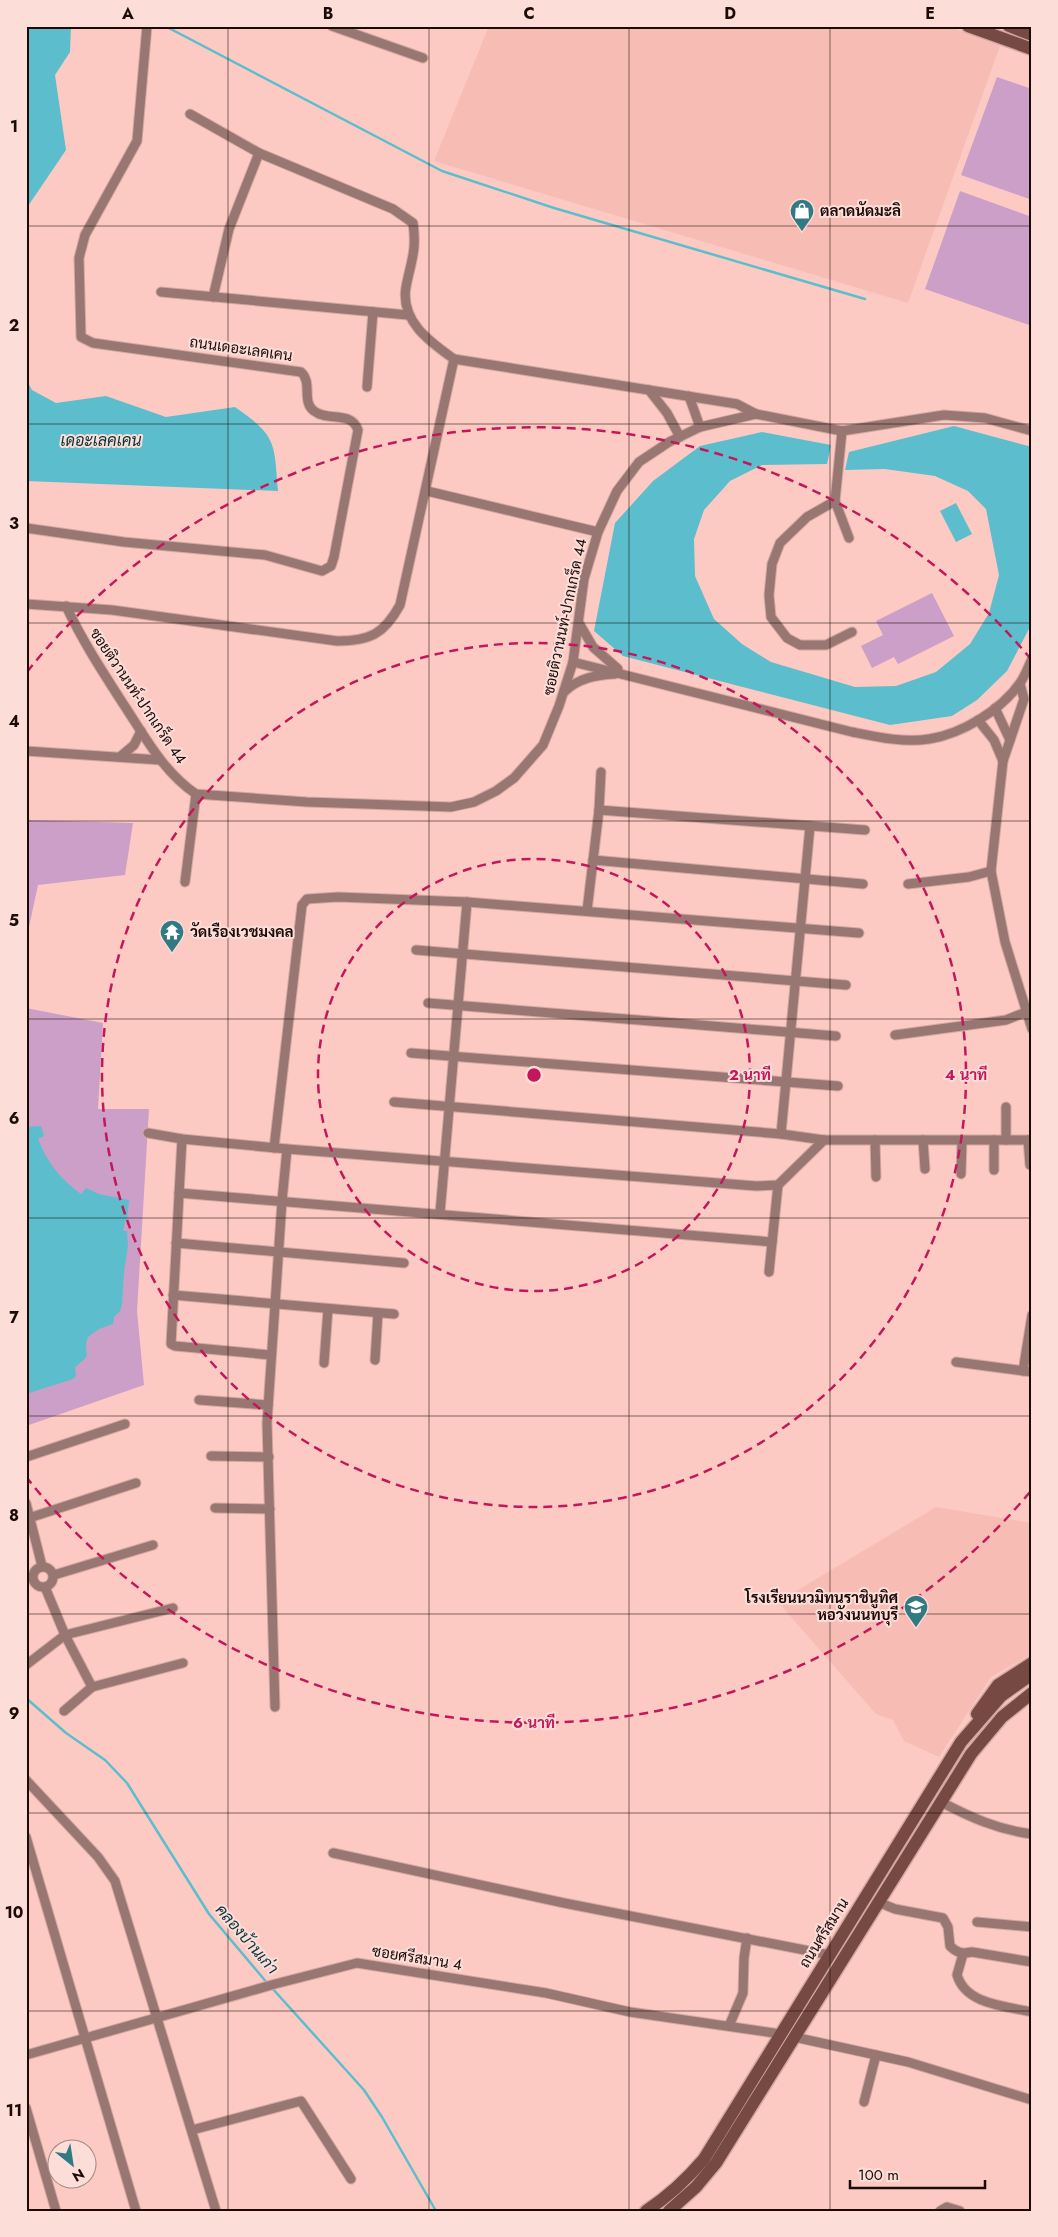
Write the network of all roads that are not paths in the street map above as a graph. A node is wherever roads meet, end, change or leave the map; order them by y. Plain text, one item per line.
1 (147, 26) edge
2 (332, 26) edge
3 (968, 26) edge
4 (1008, 26) edge
5 (1032, 35) edge
6 (1032, 50) edge
7 (423, 58) dead end
8 (190, 114) dead end
9 (259, 152) junction
10 (162, 292) dead end
11 (213, 297) junction
12 (373, 312) junction
13 (408, 315) junction
14 (454, 359) junction
15 (367, 387) dead end
16 (649, 390) junction
17 (689, 396) junction
18 (756, 414) junction
19 (700, 427) junction
20 (842, 431) junction
21 (1032, 431) edge
22 (680, 437) junction
23 (427, 491) junction
24 (834, 501) junction
25 (26, 528) edge
26 (598, 532) junction
27 (849, 538) dead end
28 (26, 604) edge
29 (66, 606) junction
30 (579, 622) junction
31 (852, 632) dead end
32 (1032, 659) edge
33 (572, 662) junction
34 (624, 673) junction
35 (1020, 684) junction
36 (564, 692) junction
37 (995, 708) junction
38 (978, 720) junction
39 (141, 731) junction
40 (1010, 740) junction
41 (26, 750) edge
42 (121, 756) junction
43 (160, 760) junction
44 (1003, 761) junction
45 (601, 772) dead end
46 (196, 794) junction
47 (600, 810) junction
48 (810, 826) junction
49 (865, 830) dead end
50 (594, 860) junction
51 (991, 871) junction
52 (805, 879) junction
53 (185, 882) dead end
54 (863, 884) dead end
55 (908, 884) dead end
56 (466, 902) junction
57 (587, 911) junction
58 (801, 928) junction
59 (859, 933) dead end
60 (416, 950) dead end
61 (463, 954) junction
62 (796, 981) junction
63 (846, 985) dead end
64 (428, 1002) dead end
65 (459, 1005) junction
66 (1026, 1012) junction
67 (1032, 1029) edge
68 (791, 1032) junction
69 (836, 1036) dead end
70 (895, 1036) dead end
71 (411, 1053) dead end
72 (454, 1056) junction
73 (786, 1082) junction
74 (838, 1086) dead end
75 (394, 1102) dead end
76 (450, 1106) junction
77 (1006, 1107) dead end
78 (148, 1133) dead end
79 (781, 1134) junction
80 (182, 1139) junction
81 (824, 1140) junction
82 (875, 1140) junction
83 (923, 1140) junction
84 (962, 1140) junction
85 (994, 1140) junction
86 (1006, 1140) junction
87 (1030, 1140) edge
88 (274, 1148) junction
89 (287, 1149) junction
90 (445, 1161) junction
91 (1030, 1165) dead end
92 (926, 1169) dead end
93 (994, 1170) dead end
94 (961, 1174) dead end
95 (876, 1176) dead end
96 (778, 1185) junction
97 (179, 1193) junction
98 (282, 1201) junction
99 (440, 1213) junction
100 (772, 1242) junction
101 (176, 1243) junction
102 (278, 1252) junction
103 (404, 1262) dead end
104 (769, 1272) dead end
105 (173, 1295) junction
106 (275, 1305) junction
107 (328, 1309) junction
108 (378, 1313) junction
109 (394, 1314) dead end
110 (1032, 1315) edge
111 (271, 1355) junction
112 (374, 1360) dead end
113 (956, 1362) dead end
114 (324, 1363) dead end
115 (1027, 1372) edge
116 (199, 1400) dead end
117 (268, 1406) junction
118 (124, 1424) dead end
119 (211, 1456) dead end
120 (26, 1457) edge
121 (269, 1457) junction
122 (136, 1483) dead end
123 (26, 1503) edge
124 (215, 1508) dead end
125 (270, 1509) junction
126 (29, 1518) edge
127 (153, 1545) dead end
128 (42, 1566) junction
129 (54, 1575) junction
130 (30, 1582) edge
131 (45, 1587) junction
132 (173, 1608) dead end
133 (65, 1636) junction
134 (183, 1663) dead end
135 (1032, 1663) edge
136 (26, 1665) edge
137 (1032, 1674) edge
138 (92, 1688) junction
139 (1032, 1693) edge
140 (1032, 1703) edge
141 (275, 1707) dead end
142 (64, 1711) dead end
143 (1002, 1717) junction
144 (961, 1742) junction
145 (26, 1780) edge
146 (940, 1802) junction
147 (1032, 1834) edge
148 (26, 1837) edge
149 (333, 1853) dead end
150 (878, 1902) junction
151 (977, 1922) dead end
152 (1032, 1927) edge
153 (747, 1938) junction
154 (968, 1953) junction
155 (830, 1955) junction
156 (1032, 1962) edge
157 (1032, 2012) edge
158 (157, 2018) junction
159 (730, 2026) junction
160 (781, 2034) junction
161 (794, 2037) junction
162 (84, 2039) junction
163 (26, 2055) edge
164 (876, 2055) junction
165 (1032, 2100) edge
166 (864, 2102) dead end
167 (26, 2108) edge
168 (192, 2130) junction
169 (351, 2180) dead end
170 (56, 2211) edge
171 (136, 2211) edge
172 (216, 2211) edge
173 (646, 2211) edge
174 (669, 2211) edge
175 (940, 2211) edge
176 (960, 2211) edge

1 - 25 street, ถนนเดอะเลคเคน
2 - 7 street
3 - 6 main road
4 - 5 main road
8 - 9 street
9 - 11 street
9 - 13 street
10 - 11 street
11 - 12 street
12 - 13 street
12 - 15 street
13 - 14 street
14 - 16 street
14 - 23 street
16 - 17 street
16 - 22 street
17 - 18 street
17 - 19 street
18 - 19 street, ซอยติวานนท์-ปากเกร็ด 44
18 - 20 street, ซอยติวานนท์-ปากเกร็ด 44
19 - 22 street, ซอยติวานนท์-ปากเกร็ด 44
20 - 21 street, ซอยติวานนท์-ปากเกร็ด 44
20 - 24 street
22 - 26 street, ซอยติวานนท์-ปากเกร็ด 44
23 - 26 street
23 - 29 street
24 - 27 street
24 - 31 street
26 - 30 street, ซอยติวานนท์-ปากเกร็ด 44
28 - 29 street
29 - 39 street, ซอยติวานนท์-ปากเกร็ด 44
30 - 33 street, ซอยติวานนท์-ปากเกร็ด 44
30 - 34 street
32 - 35 street
33 - 34 street
33 - 36 street, ซอยติวานนท์-ปากเกร็ด 44
34 - 36 street
34 - 38 street
35 - 37 street
35 - 40 street
36 - 46 street, ซอยติวานนท์-ปากเกร็ด 44
37 - 38 street
37 - 40 street
38 - 44 street
39 - 42 street
39 - 43 street, ซอยติวานนท์-ปากเกร็ด 44
40 - 44 street
41 - 42 street
42 - 43 street
43 - 46 street, ซอยติวานนท์-ปากเกร็ด 44
44 - 51 street
45 - 47 street
46 - 53 street
47 - 48 street
47 - 50 street
48 - 49 street
48 - 52 street
50 - 52 street
50 - 57 street
51 - 55 street
51 - 66 street
52 - 54 street
52 - 58 street
56 - 57 street
56 - 61 street
56 - 88 street
57 - 58 street
58 - 59 street
58 - 62 street
60 - 61 street
61 - 62 street
61 - 65 street
62 - 63 street
62 - 68 street
64 - 65 street
65 - 68 street
65 - 72 street
66 - 67 street
66 - 70 street
68 - 69 street
68 - 73 street
71 - 72 street
72 - 73 street
72 - 76 street
73 - 74 street
73 - 79 street
75 - 76 street
76 - 79 street
76 - 90 street
77 - 86 street
78 - 80 street
79 - 81 street
80 - 88 street
80 - 97 street
81 - 82 street
81 - 96 street
82 - 83 street
82 - 95 street
83 - 84 street
83 - 92 street
84 - 85 street
84 - 94 street
85 - 86 street
85 - 93 street
86 - 87 street
87 - 91 street
88 - 89 street
89 - 90 street
89 - 98 street
90 - 96 street
90 - 99 street
96 - 100 street
97 - 98 street
97 - 101 street
98 - 99 street
98 - 102 street
99 - 100 street
100 - 104 street
101 - 102 street
101 - 105 street
102 - 103 street
102 - 106 street
105 - 106 street
105 - 111 street
106 - 107 street
106 - 111 street
107 - 108 street
107 - 114 street
108 - 109 street
108 - 112 street
110 - 115 street
111 - 117 street
113 - 115 street
116 - 117 street
117 - 121 street
118 - 120 street
119 - 121 street
121 - 125 street
122 - 126 street
123 - 126 street
124 - 125 street
125 - 141 street
126 - 128 street
127 - 129 street
128 - 129 street
128 - 130 street
129 - 131 street
130 - 131 street
131 - 133 street
132 - 133 street
133 - 136 street
133 - 138 street
134 - 138 street
135 - 144 main road
137 - 144 main road, ถนนศรีสมาน
138 - 142 street
139 - 143 main road, ถนนศรีสมาน
140 - 143 main road
143 - 146 main road, ถนนศรีสมาน
144 - 155 main road, ถนนศรีสมาน
145 - 158 street
146 - 147 street
146 - 150 main road, ถนนศรีสมาน
148 - 162 street
149 - 153 street
150 - 154 street
150 - 161 main road, ถนนศรีสมาน
151 - 152 street
153 - 155 street
153 - 159 street
154 - 156 street
154 - 157 street
155 - 160 main road, ถนนศรีสมาน
158 - 159 street, ซอยศรีสมาน 4
158 - 162 street, ซอยศรีสมาน 4
158 - 168 street
159 - 160 street, ซอยศรีสมาน 4
160 - 173 main road, ถนนศรีสมาน
161 - 164 street
161 - 174 main road, ถนนศรีสมาน
162 - 163 street, ซอยศรีสมาน 4
162 - 171 street
164 - 165 street
164 - 166 street
167 - 170 street
168 - 169 street
168 - 172 street
175 - 176 street

